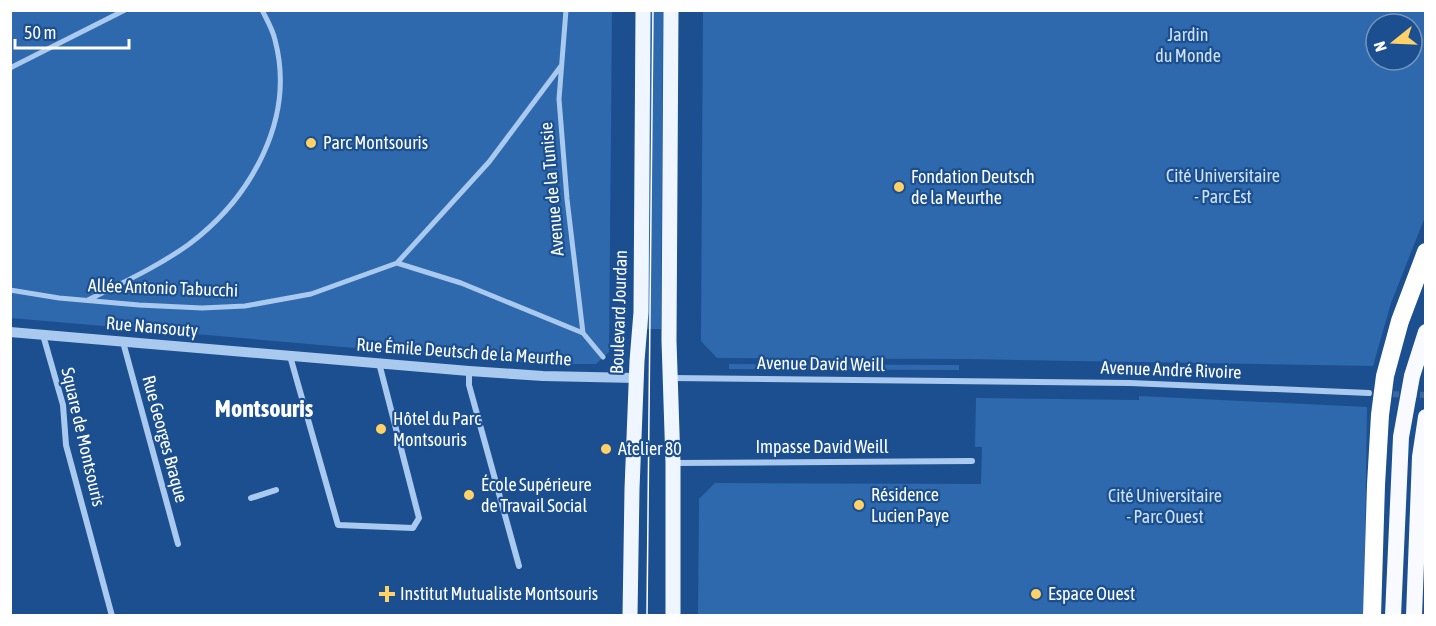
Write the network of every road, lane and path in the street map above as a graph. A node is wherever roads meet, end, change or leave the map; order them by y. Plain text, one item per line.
1 (125, 10) edge
2 (262, 10) edge
3 (566, 10) edge
4 (643, 10) edge
5 (671, 10) edge
6 (561, 66) junction
7 (10, 69) edge
8 (1425, 252) edge
9 (397, 263) junction
10 (10, 290) edge
11 (87, 301) junction
12 (10, 332) edge
13 (1425, 332) edge
14 (584, 333) junction
15 (43, 334) junction
16 (123, 341) junction
17 (290, 356) junction
18 (603, 357) dead end
19 (379, 363) junction
20 (469, 371) junction
21 (636, 378) junction
22 (670, 378) junction
23 (972, 381) joint
24 (1369, 393) dead end
25 (1425, 417) edge
26 (972, 461) dead end
27 (673, 463) junction
28 (276, 490) dead end
29 (250, 498) dead end
30 (178, 544) dead end
31 (519, 567) dead end
32 (112, 615) edge
33 (630, 615) edge
34 (673, 615) edge
35 (1372, 615) edge
36 (1393, 615) edge
37 (1414, 615) edge

1 - 7 street
2 - 11 street
3 - 6 street, Avenue de la Tunisie
4 - 21 main road, Boulevard Jourdan
5 - 22 main road
6 - 9 street
6 - 14 street, Avenue de la Tunisie
8 - 35 highway
9 - 11 street, Allée Antonio Tabucchi
9 - 14 street
10 - 11 street, Allée Antonio Tabucchi
12 - 15 street, Rue Nansouty
13 - 36 highway
14 - 18 street
15 - 16 street, Rue Nansouty
15 - 32 street, Square de Montsouris
16 - 17 street, Rue Nansouty
16 - 30 street, Rue Georges Braque
17 - 19 street, Rue Émile Deutsch de la Meurthe
17 - 19 street
19 - 20 street, Rue Émile Deutsch de la Meurthe
20 - 21 street, Rue Émile Deutsch de la Meurthe
20 - 31 street
21 - 33 main road, Boulevard Jourdan
22 - 23 street, Avenue David Weill
22 - 27 main road
23 - 24 street, Avenue André Rivoire
25 - 37 highway
26 - 27 street, Impasse David Weill
27 - 34 main road
28 - 29 street

